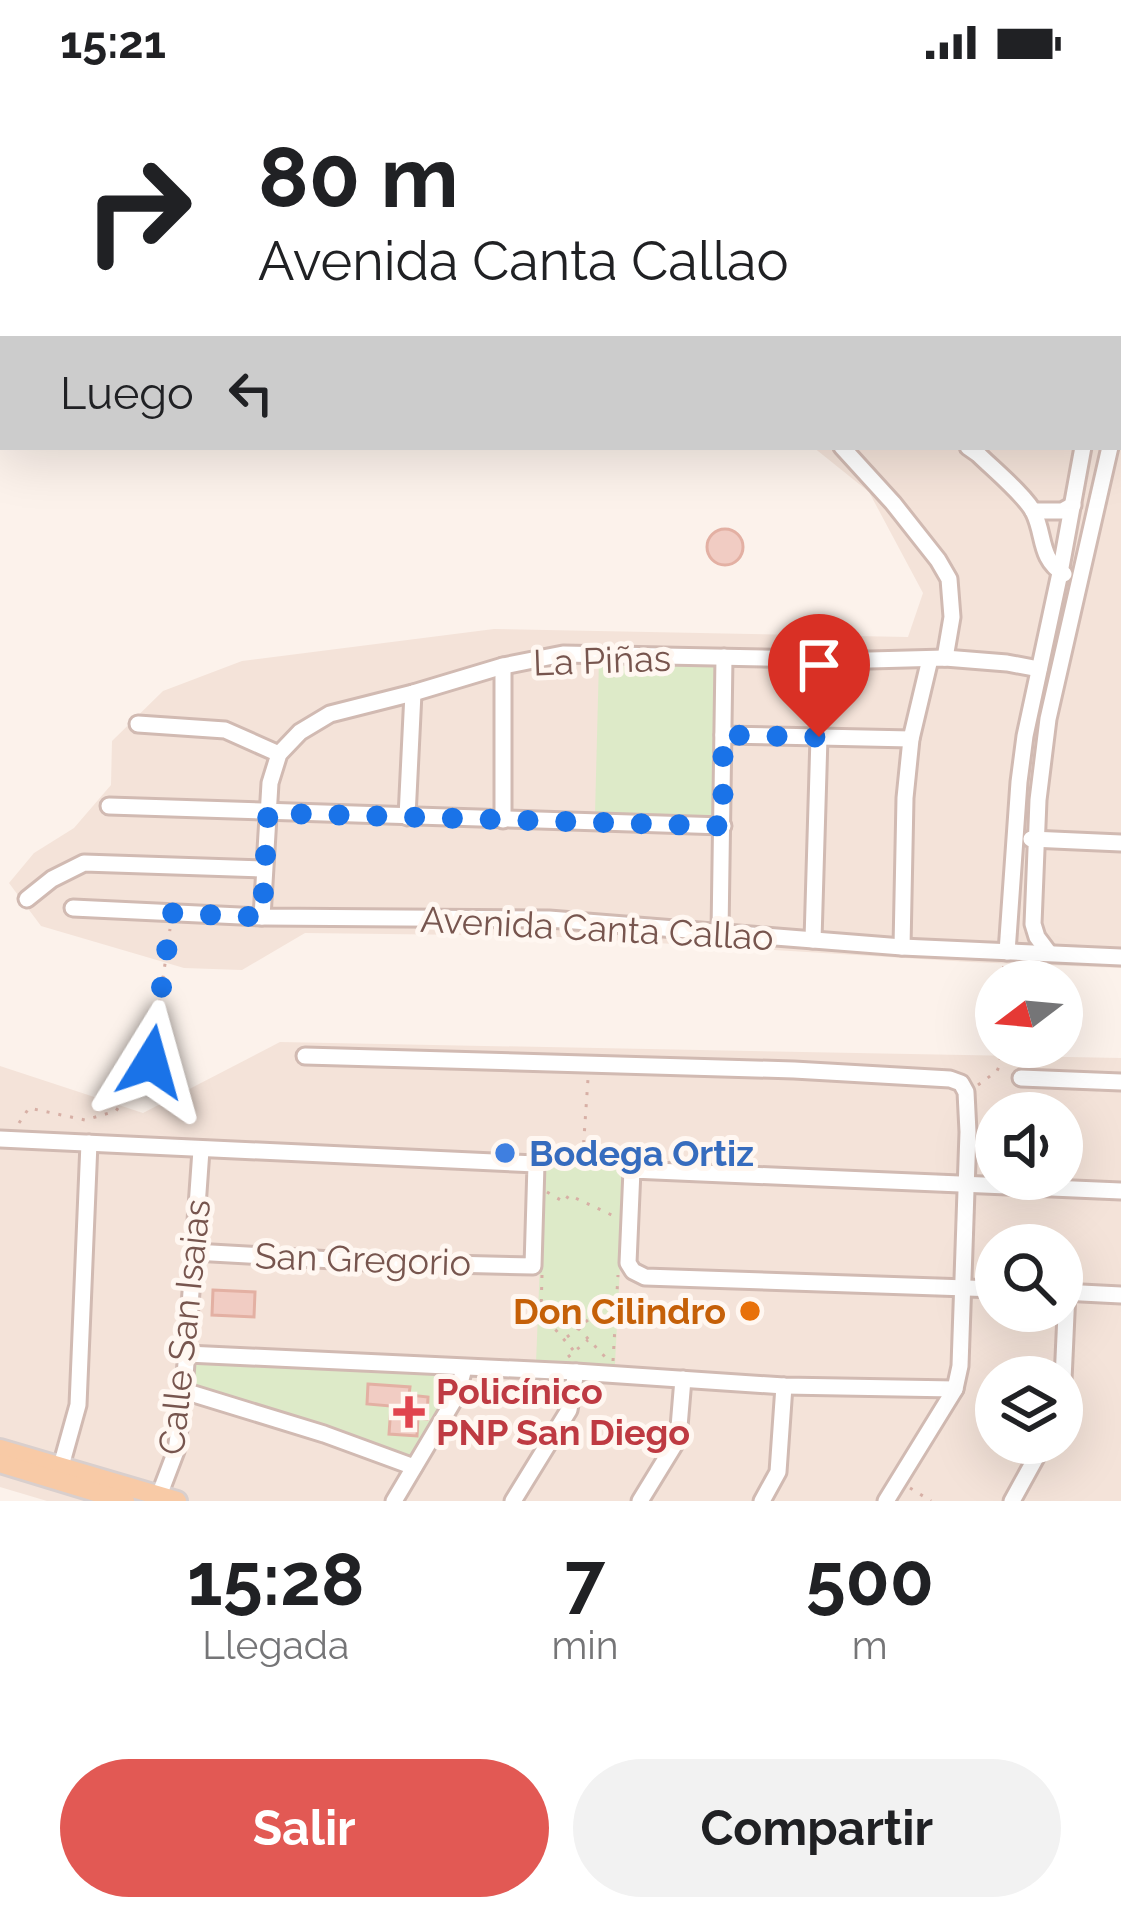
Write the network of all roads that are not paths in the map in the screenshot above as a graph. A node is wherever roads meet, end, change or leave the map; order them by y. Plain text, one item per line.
1 (845, 450) edge
2 (976, 450) edge
3 (1083, 450) edge
4 (1109, 450) edge
5 (1073, 505) junction
6 (1033, 511) junction
7 (1060, 573) junction
8 (1080, 578) junction
9 (724, 657) junction
10 (938, 658) junction
11 (503, 666) junction
12 (1039, 669) junction
13 (413, 693) junction
14 (138, 724) dead end
15 (723, 735) junction
16 (819, 737) junction
17 (911, 739) junction
18 (279, 754) junction
19 (109, 806) dead end
20 (268, 813) junction
21 (406, 817) junction
22 (503, 820) junction
23 (723, 826) junction
24 (1016, 837) junction
25 (1036, 840) junction
26 (1121, 843) edge
27 (263, 869) junction
28 (27, 899) dead end
29 (73, 908) dead end
30 (262, 917) junction
31 (720, 933) junction
32 (813, 940) junction
33 (902, 947) junction
34 (1007, 952) junction
35 (1049, 953) junction
36 (1121, 957) edge
37 (305, 1056) dead end
38 (1021, 1078) dead end
39 (1121, 1082) edge
40 (4, 1139) edge
41 (89, 1143) junction
42 (201, 1150) junction
43 (967, 1185) junction
44 (1121, 1191) edge
45 (194, 1252) junction
46 (965, 1287) junction
47 (975, 1288) edge
48 (1083, 1293) edge
49 (1121, 1295) edge
50 (187, 1354) junction
51 (464, 1368) junction
52 (576, 1372) junction
53 (683, 1379) junction
54 (784, 1385) junction
55 (955, 1389) junction
56 (184, 1391) junction
57 (0, 1449) edge
58 (0, 1463) edge
59 (1032, 1464) edge
60 (61, 1466) junction
61 (414, 1467) junction
62 (164, 1499) edge
63 (125, 1501) edge
64 (394, 1501) edge
65 (514, 1501) edge
66 (640, 1501) edge
67 (762, 1501) edge
68 (886, 1501) edge
69 (1012, 1501) edge

1 - 10 street
2 - 6 street
3 - 5 street
4 - 8 street
5 - 6 street
5 - 7 street
6 - 7 street
7 - 8 street
7 - 12 street
8 - 25 street
9 - 10 street, La Piñas
9 - 11 street, La Piñas
9 - 15 street
10 - 12 street, La Piñas
10 - 17 street
11 - 13 street, La Piñas
11 - 22 street
12 - 24 street
13 - 18 street, La Piñas
13 - 21 street
14 - 18 street
15 - 16 street
15 - 23 street
16 - 17 street
16 - 32 street
17 - 33 street
18 - 20 street
19 - 20 street
20 - 21 street
20 - 27 street
21 - 22 street
22 - 23 street
23 - 31 street
24 - 25 street
24 - 34 street
25 - 26 street
25 - 35 street
27 - 28 street
27 - 30 street
29 - 30 street, Avenida Canta Callao
30 - 31 street, Avenida Canta Callao
31 - 32 street, Avenida Canta Callao
32 - 33 street, Avenida Canta Callao
33 - 34 street, Avenida Canta Callao
34 - 35 street, Avenida Canta Callao
35 - 36 street, Avenida Canta Callao
37 - 43 street
38 - 39 street
40 - 41 street
41 - 42 street
41 - 60 street
42 - 45 street, Calle San Isaias
42 - 45 street, San Gregorio
43 - 44 street
43 - 46 street
43 - 46 street
45 - 50 street, Calle San Isaias
46 - 47 street
46 - 55 street
48 - 49 street
50 - 51 street
50 - 56 street, Calle San Isaias
51 - 52 street
51 - 61 street
52 - 53 street
52 - 65 street
53 - 54 street
53 - 66 street
54 - 55 street
54 - 67 street
55 - 68 street
56 - 61 street
56 - 62 street, Calle San Isaias
57 - 60 main road
58 - 63 main road
59 - 69 street
60 - 62 main road
61 - 64 street

